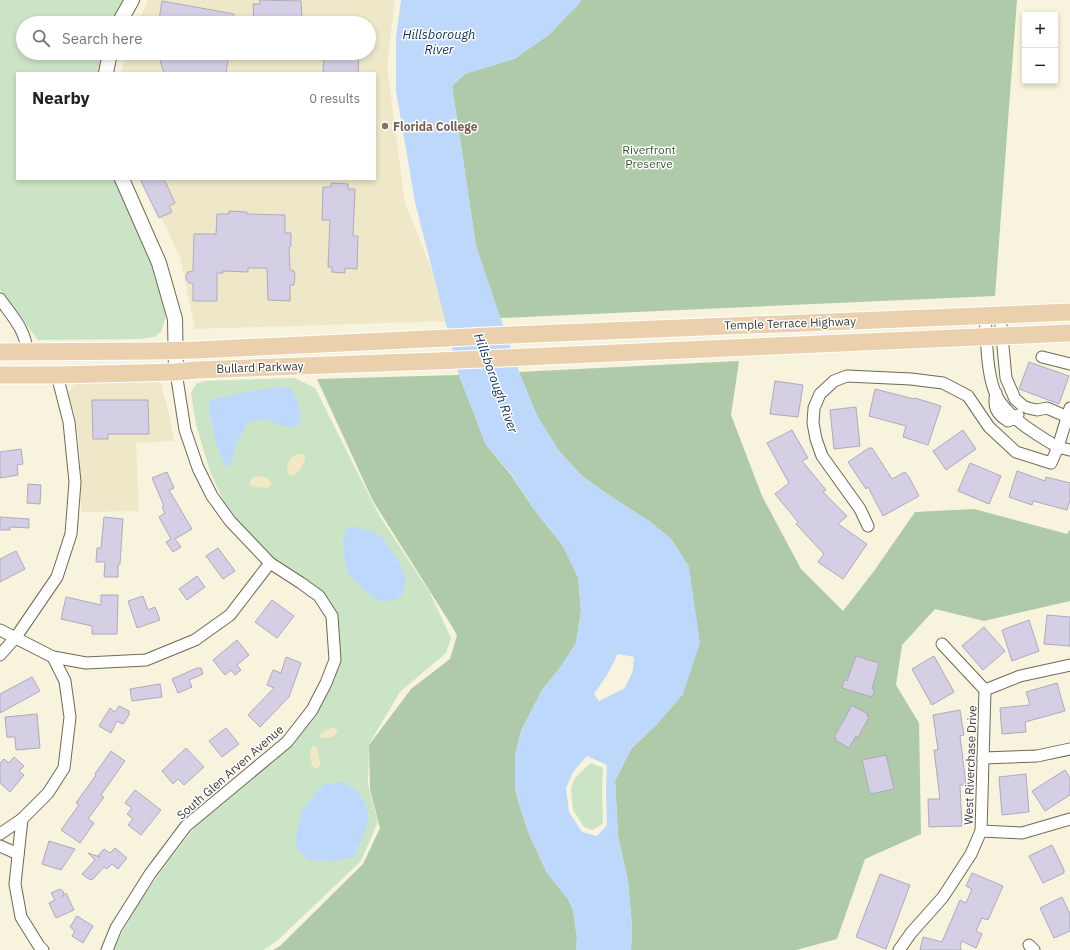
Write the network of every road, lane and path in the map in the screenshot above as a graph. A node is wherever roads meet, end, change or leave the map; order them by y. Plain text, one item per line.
1 (132, 0) edge
2 (123, 16) edge
3 (109, 60) edge
4 (106, 72) edge
5 (122, 180) edge
6 (0, 299) edge
7 (1070, 312) edge
8 (992, 315) junction
9 (1070, 332) edge
10 (510, 335) joint
11 (994, 336) junction
12 (176, 350) junction
13 (0, 352) edge
14 (27, 352) junction
15 (519, 357) joint
16 (1042, 358) dead end
17 (1070, 364) edge
18 (176, 372) junction
19 (0, 374) edge
20 (57, 375) junction
21 (1023, 406) junction
22 (1069, 414) edge
23 (1016, 418) junction
24 (1058, 447) junction
25 (1070, 450) edge
26 (868, 526) dead end
27 (270, 563) junction
28 (0, 630) edge
29 (16, 637) junction
30 (942, 644) dead end
31 (0, 655) edge
32 (53, 657) junction
33 (1070, 665) edge
34 (985, 690) junction
35 (1070, 749) edge
36 (984, 758) junction
37 (22, 819) junction
38 (1070, 819) edge
39 (981, 831) junction
40 (0, 834) edge
41 (0, 846) edge
42 (18, 854) junction
43 (43, 950) edge
44 (107, 950) edge
45 (899, 950) edge

1 - 2 street
3 - 4 street
5 - 12 street
6 - 14 street
7 - 8 main road, Temple Terrace Highway
8 - 10 main road, Temple Terrace Highway
8 - 11 street
9 - 11 main road, Temple Terrace Highway
10 - 12 main road, Bullard Parkway
11 - 15 main road, Temple Terrace Highway
11 - 21 street
11 - 23 street
12 - 14 main road, Bullard Parkway
12 - 18 street
13 - 14 main road, Bullard Parkway
15 - 18 main road, Bullard Parkway
16 - 17 street
18 - 20 main road, Bullard Parkway
18 - 27 street, South Glen Arven Avenue
19 - 20 main road, Bullard Parkway
20 - 29 street
21 - 22 street
21 - 23 street
22 - 24 street
23 - 24 street
24 - 25 street
24 - 26 street
27 - 32 street
27 - 44 street, South Glen Arven Avenue
28 - 29 street
29 - 31 street
29 - 32 street
30 - 34 street, West Riverchase Drive
32 - 37 street
33 - 34 street
34 - 36 street, West Riverchase Drive
35 - 36 street
36 - 39 street, West Riverchase Drive
37 - 40 street
37 - 42 street
38 - 39 street
39 - 45 street, West Riverchase Drive
41 - 42 street
42 - 43 street

